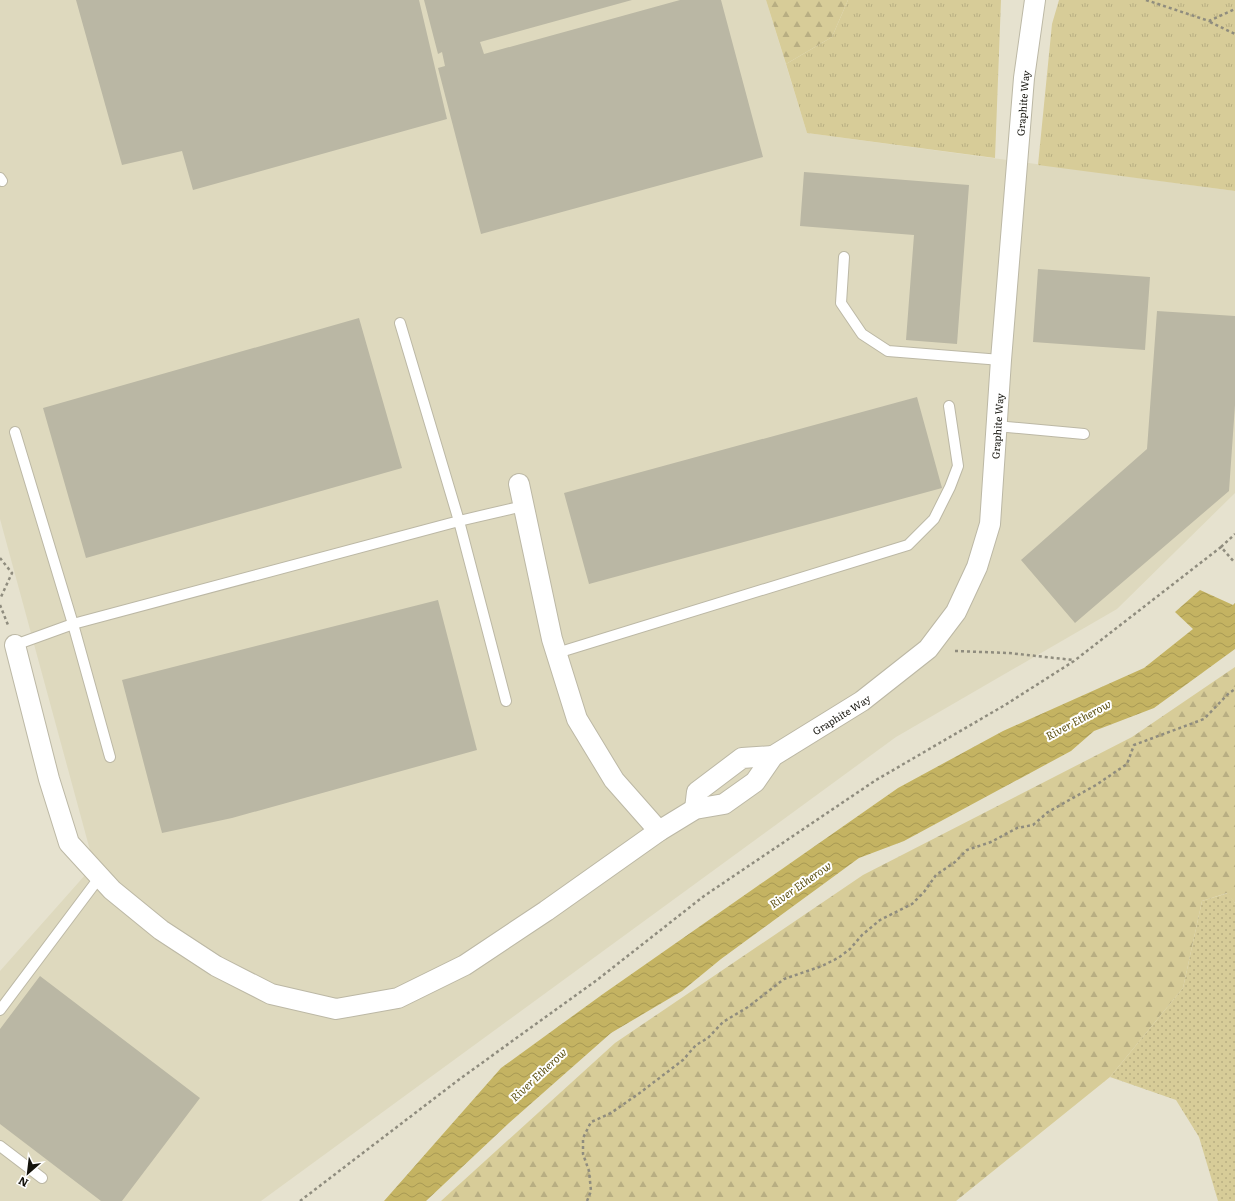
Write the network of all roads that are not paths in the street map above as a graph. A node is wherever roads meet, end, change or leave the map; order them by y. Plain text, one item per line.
1 (1035, 0) edge
2 (844, 257) dead end
3 (400, 323) dead end
4 (1001, 360) junction
5 (949, 406) dead end
6 (996, 426) junction
7 (15, 432) dead end
8 (1084, 434) dead end
9 (519, 484) dead end
10 (523, 506) junction
11 (459, 521) junction
12 (74, 624) junction
13 (15, 645) joint
14 (557, 653) junction
15 (506, 701) dead end
16 (773, 756) junction
17 (110, 757) dead end
18 (695, 809) junction
19 (660, 831) junction
20 (99, 878) junction
21 (0, 1010) edge
22 (0, 1146) edge
23 (42, 1178) dead end

1 - 4 street, Graphite Way
2 - 4 lane
3 - 11 lane
4 - 6 street, Graphite Way
5 - 14 lane
6 - 8 lane
6 - 16 street, Graphite Way
7 - 12 lane
9 - 10 street
10 - 11 lane
10 - 14 street
11 - 12 lane
11 - 15 lane
12 - 13 lane
12 - 17 lane
13 - 20 street
14 - 19 street
16 - 18 street
16 - 18 street
18 - 19 street
19 - 20 street
20 - 21 lane
22 - 23 lane

